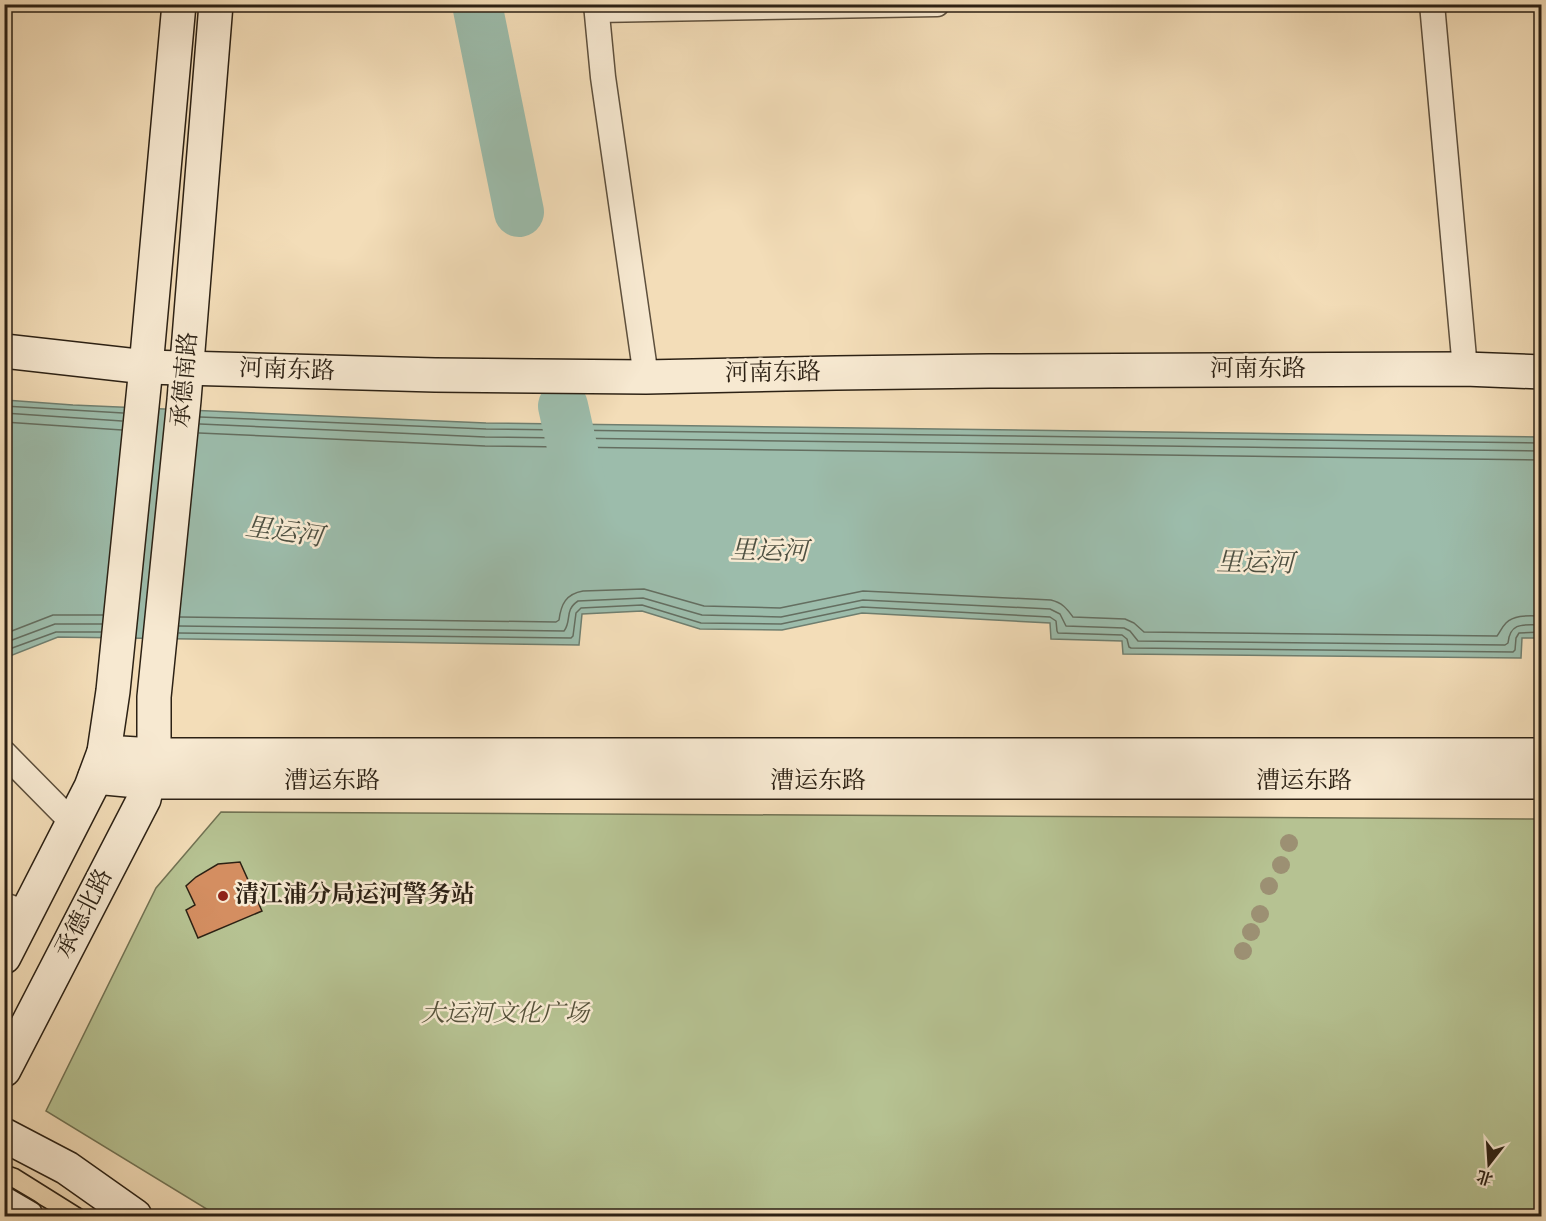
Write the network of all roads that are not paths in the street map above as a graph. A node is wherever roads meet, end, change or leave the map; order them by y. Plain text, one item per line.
1 (179, 4) edge
2 (216, 4) edge
3 (937, 4) edge
4 (1432, 4) edge
5 (597, 7) edge
6 (4, 351) edge
7 (187, 368) junction
8 (1465, 369) junction
9 (1542, 372) edge
10 (646, 377) junction
11 (145, 381) junction
12 (4, 753) edge
13 (1542, 755) edge
14 (99, 765) junction
15 (151, 769) junction
16 (1542, 782) edge
17 (73, 823) junction
18 (16, 909) edge
19 (4, 957) edge
20 (4, 1070) edge
21 (4, 1135) edge
22 (4, 1203) edge
23 (26, 1216) edge
24 (135, 1216) edge

1 - 11 main road, 承德南路
2 - 7 main road, 承德南路
3 - 5 street
4 - 8 street
5 - 10 street
6 - 11 main road, 河南东路
7 - 10 main road, 河南东路
7 - 11 main road, 河南东路
7 - 15 main road, 承德南路
8 - 9 main road, 河南东路
8 - 10 main road, 河南东路
11 - 14 main road, 承德南路
12 - 17 street
13 - 15 main road, 漕运东路
14 - 15 main road, 漕运东路
14 - 17 main road
15 - 16 main road, 漕运东路
15 - 20 main road, 承德北路
17 - 18 main road
18 - 19 main road
21 - 24 main road
22 - 23 main road

